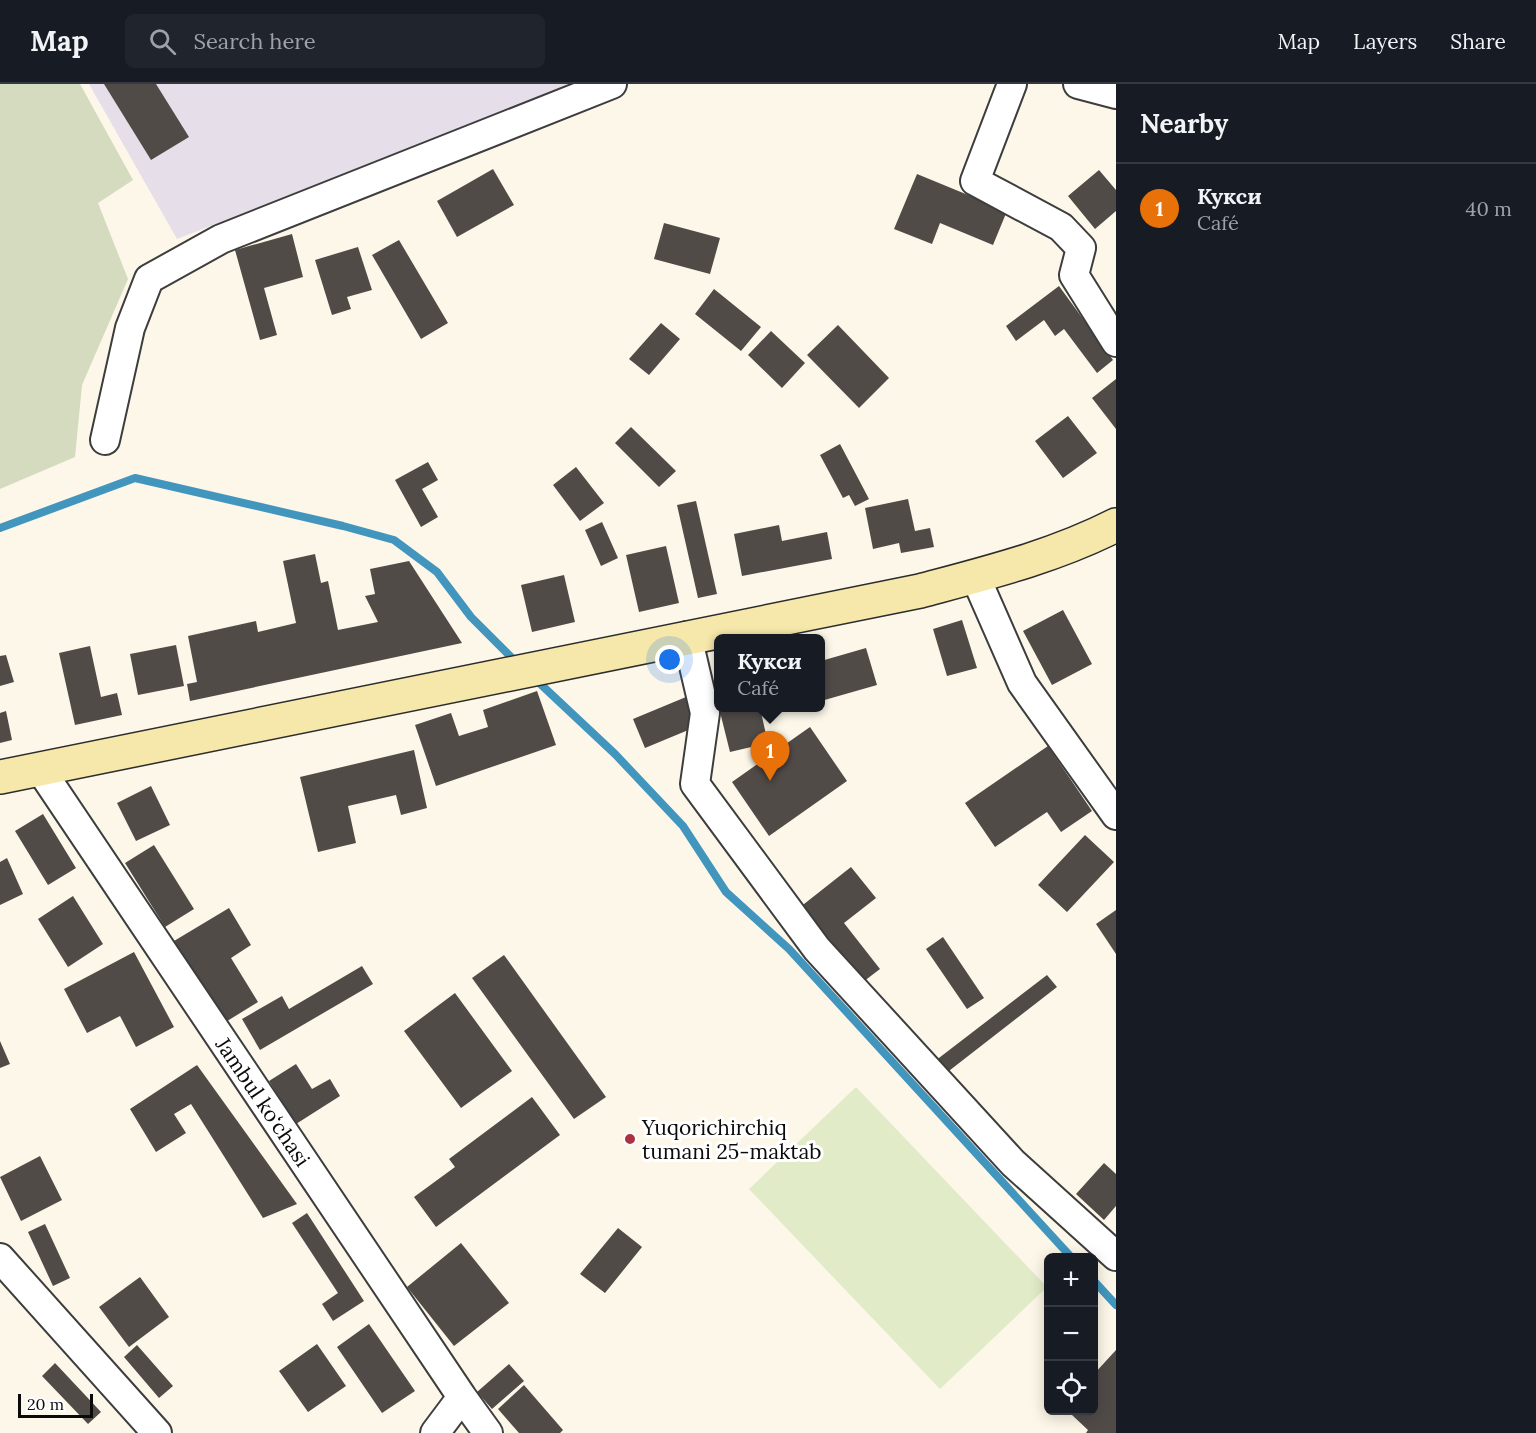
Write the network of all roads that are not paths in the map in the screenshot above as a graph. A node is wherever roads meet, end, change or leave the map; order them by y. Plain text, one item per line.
1 (612, 84) edge
2 (1012, 84) edge
3 (1078, 84) edge
4 (1116, 94) edge
5 (1116, 342) edge
6 (105, 440) dead end
7 (1116, 525) edge
8 (975, 576) junction
9 (687, 636) junction
10 (40, 769) junction
11 (0, 777) edge
12 (1116, 815) edge
13 (1116, 1256) edge
14 (0, 1258) edge
15 (462, 1397) junction
16 (157, 1433) edge
17 (435, 1433) edge
18 (488, 1433) edge

1 - 6 street
2 - 5 street
3 - 4 street
7 - 8 main road
8 - 9 main road
8 - 12 street
9 - 10 main road
9 - 13 street
10 - 11 main road
10 - 15 street, Jambul ko‘chasi
14 - 16 street
15 - 17 street
15 - 18 street, Jambul ko‘chasi

